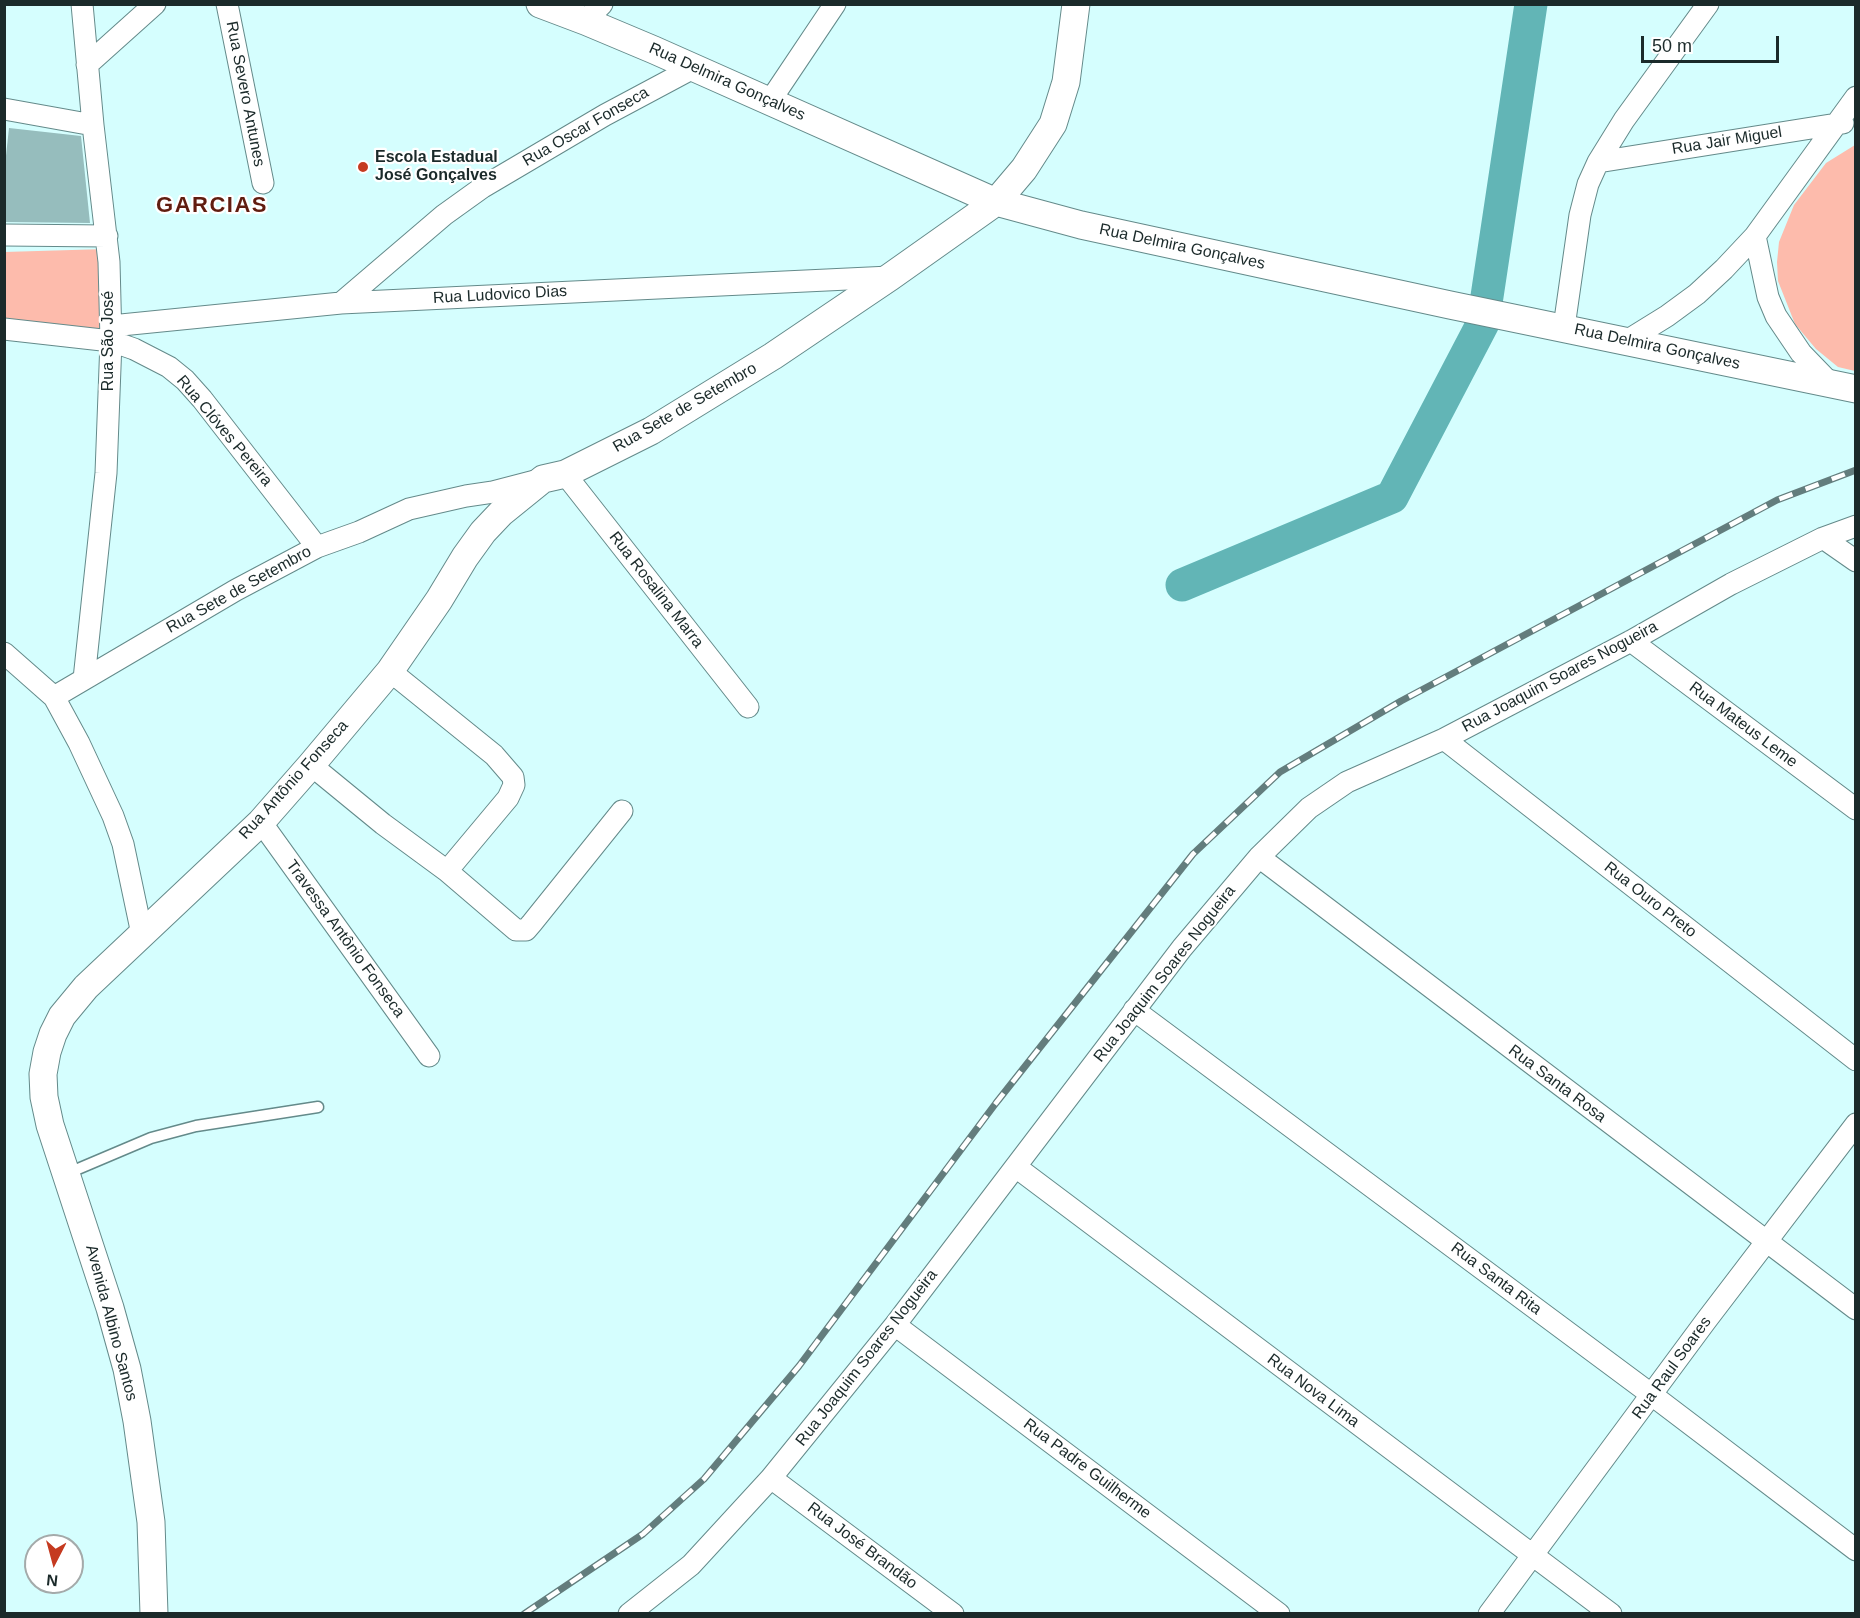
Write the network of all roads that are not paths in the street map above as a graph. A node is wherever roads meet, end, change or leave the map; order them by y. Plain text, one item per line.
1 (82, 4) edge
2 (154, 4) edge
3 (227, 4) edge
4 (540, 4) edge
5 (835, 4) edge
6 (1076, 4) edge
7 (1708, 4) edge
8 (594, 13) edge
9 (87, 65) junction
10 (693, 68) junction
11 (1856, 98) edge
12 (770, 101) junction
13 (4, 110) edge
14 (1846, 122) edge
15 (93, 125) junction
16 (1598, 162) junction
17 (263, 183) dead end
18 (996, 202) junction
19 (4, 235) edge
20 (107, 236) junction
21 (1755, 236) junction
22 (890, 277) junction
23 (341, 303) junction
24 (1564, 327) junction
25 (4, 329) edge
26 (111, 334) junction
27 (1625, 342) junction
28 (1843, 386) edge
29 (554, 477) junction
30 (1856, 526) edge
31 (1823, 538) junction
32 (317, 547) junction
33 (1856, 561) edge
34 (1631, 641) junction
35 (4, 652) edge
36 (390, 671) junction
37 (84, 679) junction
38 (54, 697) junction
39 (748, 707) dead end
40 (1444, 739) junction
41 (312, 765) junction
42 (1856, 809) edge
43 (622, 811) dead end
44 (261, 822) junction
45 (1259, 857) junction
46 (447, 871) junction
47 (142, 934) junction
48 (1134, 1010) junction
49 (429, 1056) dead end
50 (1856, 1060) edge
51 (43, 1074) joint
52 (318, 1107) dead end
53 (1856, 1124) edge
54 (1016, 1167) junction
55 (66, 1174) junction
56 (1767, 1243) junction
57 (1856, 1308) edge
58 (895, 1325) junction
59 (1652, 1395) junction
60 (771, 1478) junction
61 (1856, 1550) edge
62 (1533, 1556) junction
63 (154, 1614) edge
64 (629, 1614) edge
65 (953, 1614) edge
66 (1280, 1614) edge
67 (1489, 1614) edge
68 (1611, 1614) edge

1 - 9 street, Rua São José
2 - 9 street
3 - 17 street, Rua Severo Antunes
4 - 8 street, Rua Delmira Gonçalves
5 - 12 street
6 - 18 street, Rua Sete de Setembro
7 - 16 street
8 - 10 street, Rua Delmira Gonçalves
9 - 15 street, Rua São José
10 - 12 street, Rua Delmira Gonçalves
10 - 23 street, Rua Oscar Fonseca
11 - 14 street
12 - 18 street, Rua Delmira Gonçalves
13 - 15 street
14 - 16 street, Rua Jair Miguel
14 - 21 street
15 - 20 street, Rua São José
16 - 24 street
18 - 22 street, Rua Sete de Setembro
18 - 24 street, Rua Delmira Gonçalves
19 - 20 street
20 - 26 street, Rua São José
21 - 27 street
21 - 28 street
22 - 23 street, Rua Ludovico Dias
22 - 29 street, Rua Sete de Setembro
23 - 26 street, Rua Ludovico Dias
24 - 27 street, Rua Delmira Gonçalves
25 - 26 street
26 - 32 street, Rua Clóves Pereira
26 - 37 street, Rua São José
27 - 28 street, Rua Delmira Gonçalves
29 - 32 street, Rua Sete de Setembro
29 - 36 street, Rua Antônio Fonseca
29 - 39 street, Rua Rosalina Marra
30 - 31 street, Rua Joaquim Soares Nogueira
31 - 33 street
31 - 34 street, Rua Joaquim Soares Nogueira
32 - 37 street, Rua Sete de Setembro
34 - 40 street, Rua Joaquim Soares Nogueira
34 - 42 street, Rua Mateus Leme
35 - 38 street
36 - 41 street, Rua Antônio Fonseca
36 - 46 street
37 - 38 street, Rua Sete de Setembro
38 - 47 street
40 - 45 street, Rua Joaquim Soares Nogueira
40 - 50 street, Rua Ouro Preto
41 - 44 street, Rua Antônio Fonseca
41 - 46 street
43 - 46 street
44 - 47 street, Rua Antônio Fonseca
44 - 49 street, Travessa Antônio Fonseca
45 - 48 street, Rua Joaquim Soares Nogueira
45 - 56 street, Rua Santa Rosa
47 - 51 street, Rua Antônio Fonseca
48 - 54 street, Rua Joaquim Soares Nogueira
48 - 59 street, Rua Santa Rita
51 - 55 street, Avenida Albino Santos
52 - 55 lane
53 - 56 street, Rua Raul Soares
54 - 58 street, Rua Joaquim Soares Nogueira
54 - 62 street, Rua Nova Lima
55 - 63 street, Avenida Albino Santos
56 - 57 street, Rua Santa Rosa
56 - 59 street, Rua Raul Soares
58 - 60 street, Rua Joaquim Soares Nogueira
58 - 66 street, Rua Padre Guilherme
59 - 61 street, Rua Santa Rita
59 - 62 street, Rua Raul Soares
60 - 64 street, Rua Joaquim Soares Nogueira
60 - 65 street, Rua José Brandão
62 - 67 street, Rua Raul Soares
62 - 68 street, Rua Nova Lima

